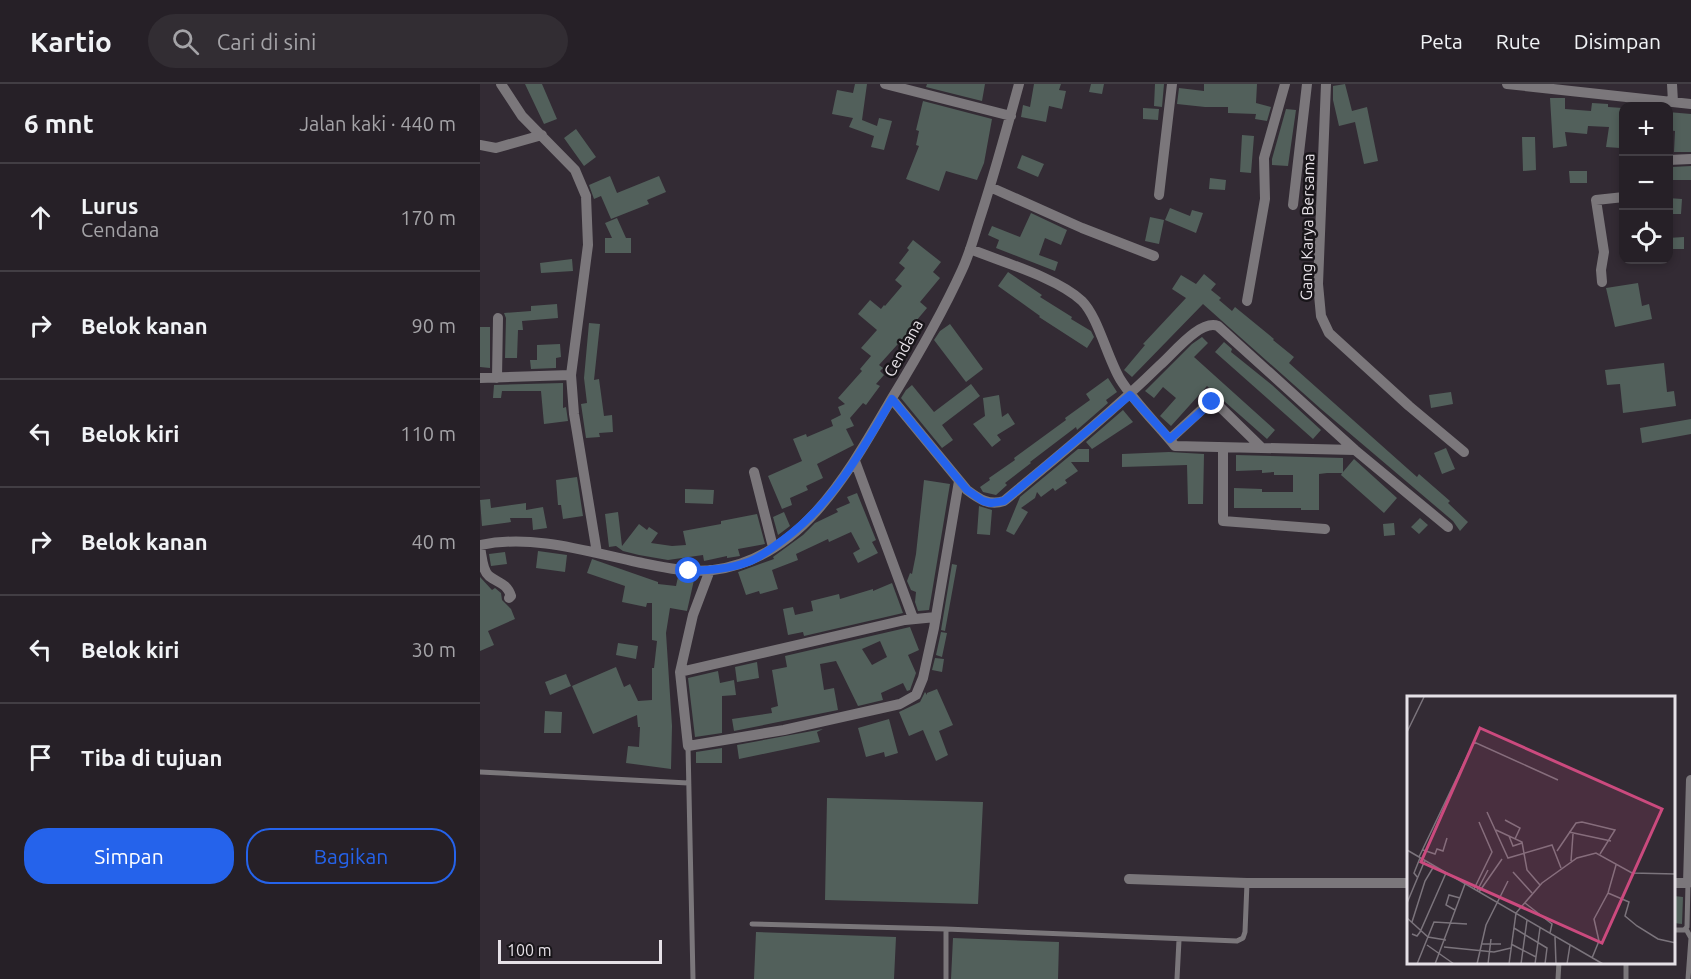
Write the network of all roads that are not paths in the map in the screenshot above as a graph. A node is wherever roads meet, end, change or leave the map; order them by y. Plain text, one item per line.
1 (501, 84) edge
2 (885, 84) edge
3 (1019, 84) edge
4 (1172, 84) edge
5 (1285, 84) edge
6 (1307, 84) edge
7 (1326, 84) edge
8 (1507, 84) edge
9 (1672, 84) edge
10 (1525, 85) edge
11 (920, 88) edge
12 (1610, 90) edge
13 (1673, 102) junction
14 (1691, 104) edge
15 (1011, 116) junction
16 (542, 135) junction
17 (480, 145) edge
18 (1691, 159) edge
19 (1673, 160) edge
20 (990, 187) junction
21 (1159, 195) dead end
22 (1619, 197) edge
23 (1293, 205) dead end
24 (970, 249) junction
25 (1154, 256) dead end
26 (1602, 282) dead end
27 (1247, 301) dead end
28 (498, 318) dead end
29 (571, 375) junction
30 (480, 378) edge
31 (497, 378) junction
32 (1130, 395) junction
33 (892, 399) junction
34 (1170, 439) junction
35 (1223, 448) junction
36 (1262, 448) junction
37 (1355, 450) junction
38 (1464, 452) dead end
39 (855, 462) junction
40 (754, 472) dead end
41 (959, 482) junction
42 (1448, 527) dead end
43 (1325, 529) dead end
44 (480, 546) edge
45 (773, 547) junction
46 (597, 553) junction
47 (710, 570) junction
48 (508, 598) dead end
49 (936, 617) junction
50 (914, 618) junction
51 (680, 672) junction
52 (687, 746) junction
53 (480, 772) edge
54 (1691, 780) edge
55 (688, 783) junction
56 (1129, 879) dead end
57 (1247, 883) junction
58 (1407, 883) edge
59 (1676, 883) edge
60 (1688, 883) junction
61 (752, 924) dead end
62 (946, 929) junction
63 (1676, 930) edge
64 (1686, 930) junction
65 (1179, 940) junction
66 (1559, 964) edge
67 (693, 979) edge
68 (946, 979) edge
69 (1177, 979) edge
70 (1558, 979) edge
71 (1688, 979) edge

1 - 16 street
2 - 11 street
3 - 15 street, Cendana
4 - 21 street
5 - 27 street
6 - 23 street
7 - 38 street, Gang Karya Bersama
8 - 10 street
9 - 13 street
10 - 12 street
11 - 15 street
12 - 13 street
13 - 14 street
15 - 20 street, Cendana
16 - 17 street
16 - 29 street
18 - 19 street
20 - 24 street, Cendana
20 - 25 street
22 - 26 street
24 - 32 street
24 - 33 street, Cendana
28 - 31 street
29 - 31 street
29 - 46 street
30 - 31 street
32 - 34 street
32 - 37 street
32 - 41 street
33 - 39 street, Cendana
33 - 41 street
34 - 35 street
34 - 36 street
35 - 36 street
35 - 43 street
36 - 37 street
37 - 42 street
39 - 45 street, Cendana
39 - 50 street
40 - 45 street
41 - 49 street
44 - 46 street, Cendana
44 - 48 street
45 - 47 street, Cendana
46 - 47 street, Cendana
47 - 51 street
49 - 50 street
49 - 52 street
50 - 51 street
51 - 52 street
52 - 55 lane
53 - 55 lane
54 - 60 street
55 - 67 lane
56 - 57 street
57 - 58 street
57 - 65 lane
59 - 60 street
60 - 64 lane
61 - 62 lane
62 - 65 lane
62 - 68 lane
63 - 64 lane
64 - 71 lane
65 - 69 lane
66 - 70 lane

